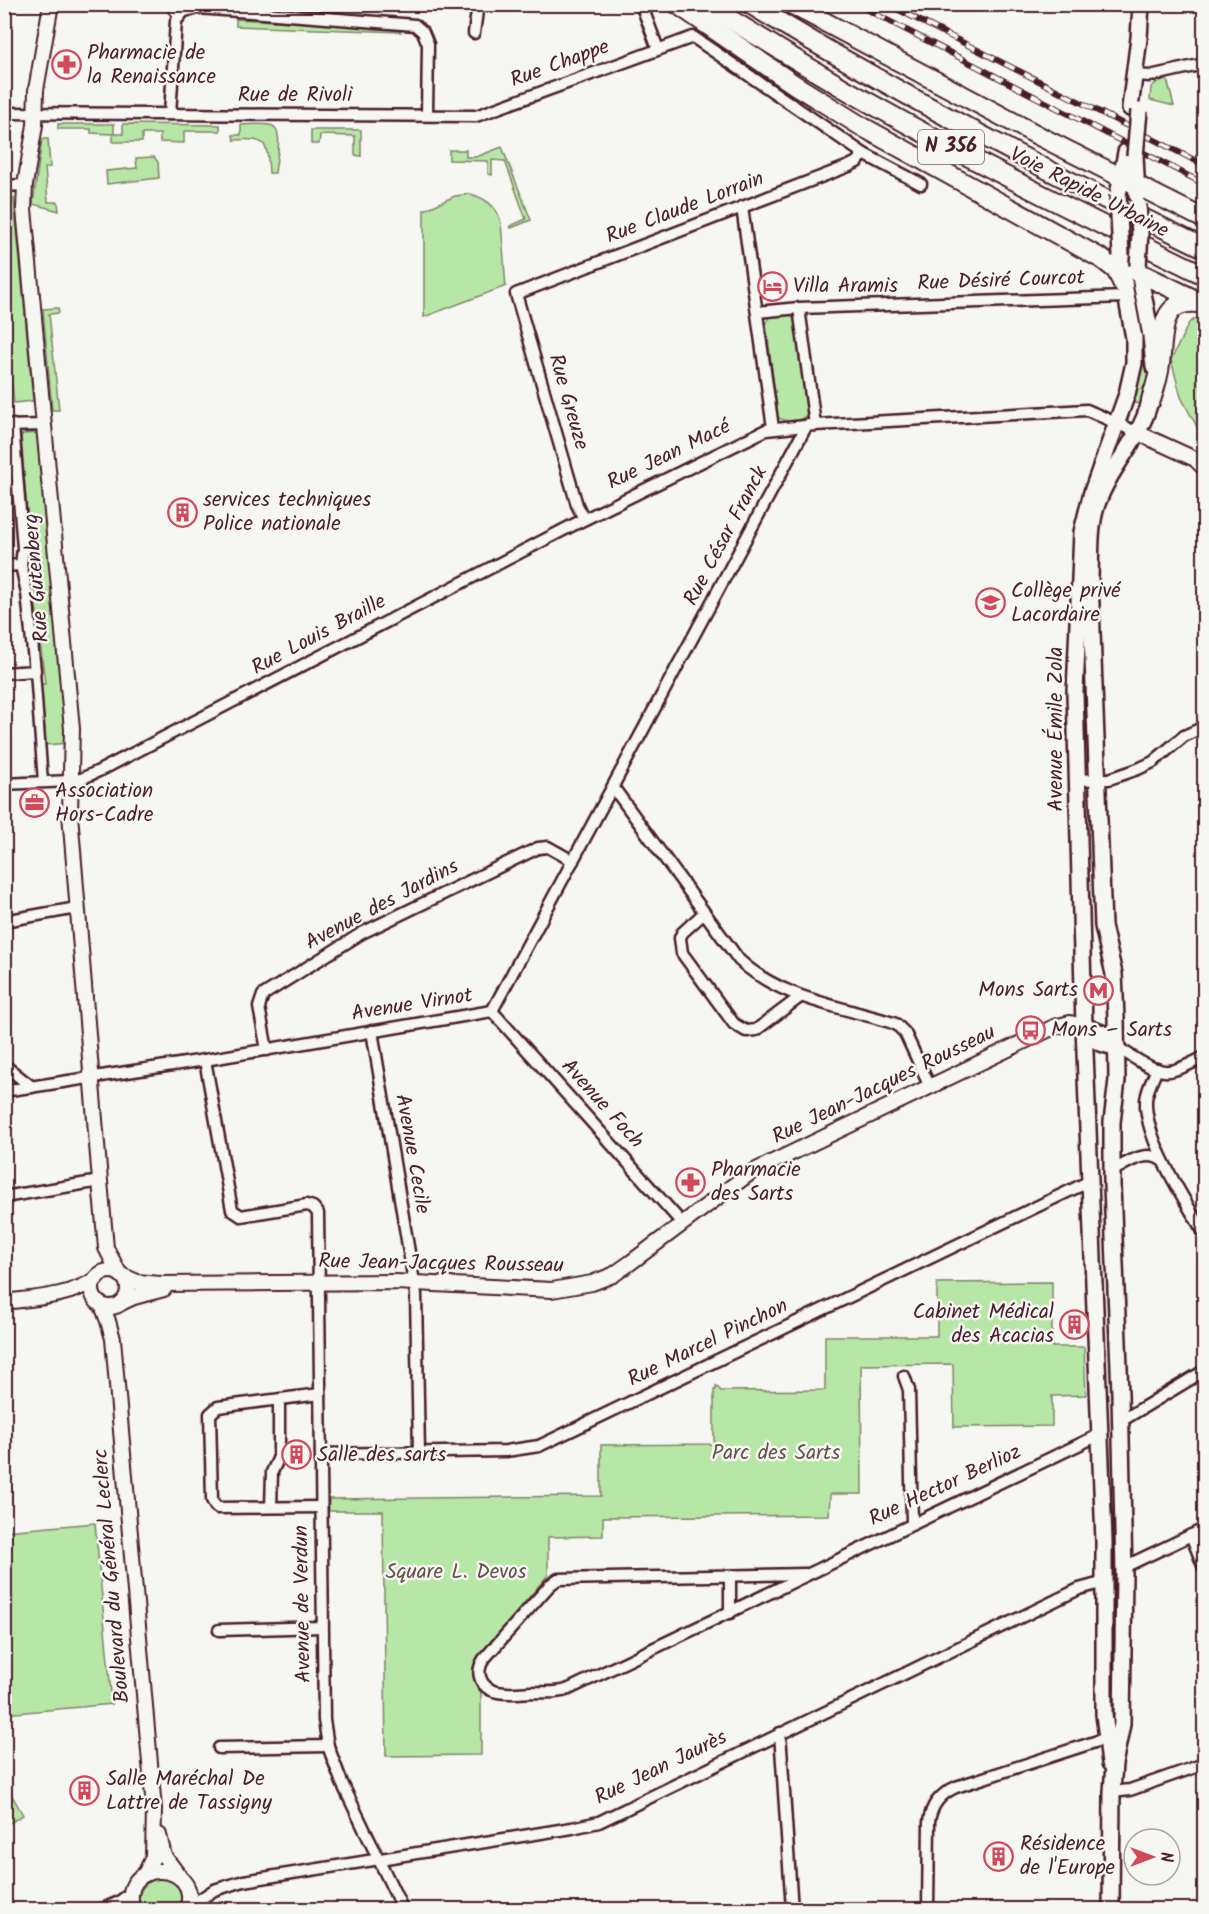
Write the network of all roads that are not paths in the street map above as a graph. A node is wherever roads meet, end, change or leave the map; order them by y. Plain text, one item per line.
1 (51, 4) edge
2 (478, 4) edge
3 (641, 4) edge
4 (677, 4) edge
5 (705, 4) edge
6 (750, 4) edge
7 (791, 4) edge
8 (1141, 4) edge
9 (177, 10) edge
10 (474, 33) dead end
11 (658, 49) junction
12 (1204, 64) edge
13 (1137, 75) junction
14 (4, 112) edge
15 (35, 112) junction
16 (170, 114) junction
17 (427, 115) junction
18 (476, 116) joint
19 (864, 154) junction
20 (1131, 154) junction
21 (1120, 176) junction
22 (921, 184) dead end
23 (1137, 184) junction
24 (25, 185) junction
25 (4, 186) edge
26 (1135, 205) junction
27 (742, 207) junction
28 (1204, 219) edge
29 (1204, 248) edge
30 (1126, 272) junction
31 (1204, 275) edge
32 (516, 294) joint
33 (1204, 304) edge
34 (799, 308) junction
35 (757, 312) junction
36 (1152, 347) junction
37 (1151, 400) junction
38 (1117, 423) junction
39 (45, 425) junction
40 (811, 425) junction
41 (9, 426) edge
42 (773, 428) junction
43 (1138, 433) junction
44 (1204, 468) edge
45 (584, 519) junction
46 (21, 565) junction
47 (4, 566) edge
48 (679, 665) joint
49 (35, 671) junction
50 (4, 673) edge
51 (1204, 727) edge
52 (1096, 779) junction
53 (1077, 780) junction
54 (70, 781) junction
55 (43, 782) junction
56 (4, 784) edge
57 (613, 787) junction
58 (573, 861) junction
59 (77, 908) junction
60 (704, 914) junction
61 (4, 921) edge
62 (800, 997) junction
63 (492, 1011) junction
64 (1084, 1026) junction
65 (372, 1031) junction
66 (1117, 1047) junction
67 (267, 1050) junction
68 (1204, 1057) edge
69 (206, 1060) junction
70 (4, 1065) edge
71 (1157, 1069) junction
72 (92, 1078) junction
73 (930, 1086) junction
74 (32, 1087) junction
75 (4, 1091) edge
76 (1163, 1161) junction
77 (1112, 1171) junction
78 (100, 1181) junction
79 (1090, 1181) junction
80 (4, 1197) edge
81 (682, 1223) junction
82 (1204, 1233) edge
83 (105, 1242) junction
84 (120, 1274) junction
85 (98, 1277) junction
86 (319, 1282) junction
87 (415, 1282) junction
88 (190, 1284) junction
89 (44, 1297) junction
90 (4, 1302) edge
91 (122, 1303) junction
92 (100, 1304) junction
93 (112, 1339) junction
94 (1204, 1371) edge
95 (904, 1376) dead end
96 (320, 1394) junction
97 (279, 1400) junction
98 (1121, 1421) junction
99 (1101, 1434) junction
100 (419, 1453) junction
101 (321, 1454) junction
102 (321, 1507) junction
103 (271, 1508) junction
104 (912, 1523) junction
105 (1204, 1529) edge
106 (1191, 1535) junction
107 (1124, 1568) junction
108 (1204, 1568) edge
109 (805, 1574) junction
110 (730, 1576) junction
111 (1105, 1576) junction
112 (730, 1613) junction
113 (322, 1627) junction
114 (219, 1630) dead end
115 (780, 1733) junction
116 (1107, 1738) junction
117 (328, 1746) junction
118 (219, 1748) dead end
119 (1204, 1764) edge
120 (1112, 1792) junction
121 (154, 1809) junction
122 (379, 1858) junction
123 (145, 1874) junction
124 (180, 1878) junction
125 (132, 1892) junction
126 (187, 1909) edge
127 (100, 1910) edge
128 (133, 1910) edge
129 (403, 1910) edge
130 (792, 1910) edge
131 (928, 1910) edge
132 (1111, 1910) edge

1 - 15 street, Rue Gutenberg
2 - 10 street
3 - 11 street
4 - 30 highway
5 - 31 highway, Voie Rapide Urbaine / N 356
6 - 29 highway, Voie Rapide Urbaine / N 356
7 - 21 highway
8 - 13 main road
9 - 16 street
9 - 17 street
11 - 18 street, Rue Chappe
11 - 19 street, Rue Chappe
12 - 13 street
13 - 20 main road
14 - 15 street, Rue de Rivoli
15 - 16 street, Rue de Rivoli
15 - 24 street, Rue Gutenberg
16 - 17 street, Rue de Rivoli
17 - 18 street, Rue de Rivoli
19 - 22 street
19 - 27 street, Rue Claude Lorrain
20 - 21 main road
20 - 23 main road
21 - 23 highway
21 - 26 main road
21 - 30 main road, bridge
23 - 26 main road
23 - 28 highway
24 - 25 street
24 - 39 street, Rue Gutenberg
26 - 30 main road, bridge
27 - 32 street, Rue Claude Lorrain
27 - 35 street
30 - 33 highway
30 - 34 street, Rue Désiré Courcot
30 - 36 main road, Avenue Émile Zola
30 - 36 main road, Avenue Émile Zola
30 - 38 main road, Avenue Émile Zola
32 - 45 street, Rue Greuze
33 - 37 highway
34 - 35 street, Rue Désiré Courcot
34 - 40 street
35 - 42 street
36 - 37 main road, Avenue Émile Zola
37 - 43 main road, Avenue Émile Zola
38 - 40 street, Rue Jean Macé
38 - 43 street, Rue Jean Macé
38 - 53 main road, Avenue Émile Zola
39 - 41 street
39 - 54 street, Rue Gutenberg
40 - 42 street, Rue Jean Macé
40 - 48 street, Rue César Franck
41 - 46 street, Rue Gutenberg
42 - 45 street, Rue Jean Macé
43 - 44 street
43 - 52 main road, Avenue Émile Zola
45 - 54 street, Rue Louis Braille
46 - 47 street
46 - 49 street, Rue Gutenberg
48 - 57 street, Avenue Virnot
49 - 50 street, Rue Gutenberg
49 - 55 street, Rue Gutenberg
51 - 52 street
52 - 53 street
52 - 66 main road, Avenue Émile Zola
53 - 64 main road, Avenue Émile Zola
54 - 55 street, Rue Louis Braille
54 - 59 street, Rue Gutenberg
55 - 56 street, Rue Louis Braille
57 - 58 street, Avenue Virnot
57 - 60 street
58 - 63 street, Avenue Virnot
58 - 67 street, Avenue des Jardins
59 - 61 street
59 - 72 street, Rue Gutenberg
60 - 62 street
60 - 62 street
62 - 73 street
63 - 65 street, Avenue Virnot
63 - 81 street, Avenue Foch
64 - 66 main road, Rue Jean-Jacques Rousseau
64 - 73 street, Rue Jean-Jacques Rousseau
64 - 79 main road, Avenue Émile Zola
65 - 67 street, Avenue Virnot
65 - 87 street, Avenue Cecile
66 - 71 street
66 - 77 main road, Avenue Émile Zola
67 - 69 street, Avenue Virnot
68 - 71 street
69 - 72 street, Avenue Virnot
69 - 86 street, Avenue de Verdun
70 - 74 street
71 - 76 street
72 - 74 street, Avenue Virnot
72 - 78 street
73 - 81 street, Rue Jean-Jacques Rousseau
74 - 75 street, Avenue Virnot
76 - 77 street
76 - 82 street
77 - 79 main road
77 - 98 main road, Avenue Émile Zola
78 - 80 street
78 - 83 street
79 - 99 main road, Avenue Émile Zola
79 - 100 street, Rue Marcel Pinchon
81 - 87 street, Rue Jean-Jacques Rousseau
83 - 84 street
83 - 85 street
84 - 85 street
84 - 88 street, Rue Jean-Jacques Rousseau
84 - 91 street
85 - 89 street
85 - 92 street
86 - 87 street, Rue Jean-Jacques Rousseau
86 - 88 street, Rue Jean-Jacques Rousseau
86 - 96 street, Avenue de Verdun
87 - 100 street, Avenue Cecile
88 - 91 street, Rue Jean-Jacques Rousseau
89 - 90 street
89 - 92 street
91 - 92 street
91 - 93 street, Boulevard du Général Leclerc
92 - 93 street, Boulevard du Général Leclerc
93 - 121 street, Boulevard du Général Leclerc
94 - 98 street
95 - 104 street
96 - 97 street
96 - 101 street, Avenue de Verdun
97 - 103 street
97 - 103 street
98 - 99 main road
98 - 107 main road, Avenue Émile Zola
99 - 104 street, Rue Hector Berlioz
99 - 111 main road, Avenue Émile Zola
100 - 101 street, Rue Marcel Pinchon
101 - 102 street, Avenue de Verdun
102 - 103 street
102 - 113 street, Avenue de Verdun
104 - 109 street, Rue Hector Berlioz
105 - 106 street, Rue Jean Jaurès
106 - 107 street, Rue Jean Jaurès
106 - 108 street
107 - 111 main road, Rue Jean Jaurès
107 - 120 main road, Avenue Émile Zola
109 - 110 street, Rue Hector Berlioz
109 - 112 street, Rue Hector Berlioz
110 - 112 street
110 - 112 street, Rue Hector Berlioz
111 - 115 street, Rue Jean Jaurès
111 - 116 main road, Avenue Émile Zola
113 - 114 street
113 - 117 street, Avenue de Verdun
115 - 122 street, Rue Jean Jaurès
115 - 130 street
116 - 120 main road, Avenue Émile Zola
116 - 131 street
117 - 118 street
117 - 122 street, Avenue de Verdun
119 - 120 street
120 - 132 main road
121 - 123 street, Boulevard du Général Leclerc
121 - 124 street, Boulevard du Général Leclerc
122 - 126 street, Rue Jean Jaurès
122 - 129 street, Avenue de Verdun
123 - 124 street
123 - 125 street, Boulevard du Général Leclerc
124 - 126 street, Boulevard du Général Leclerc
125 - 127 street
125 - 128 street

